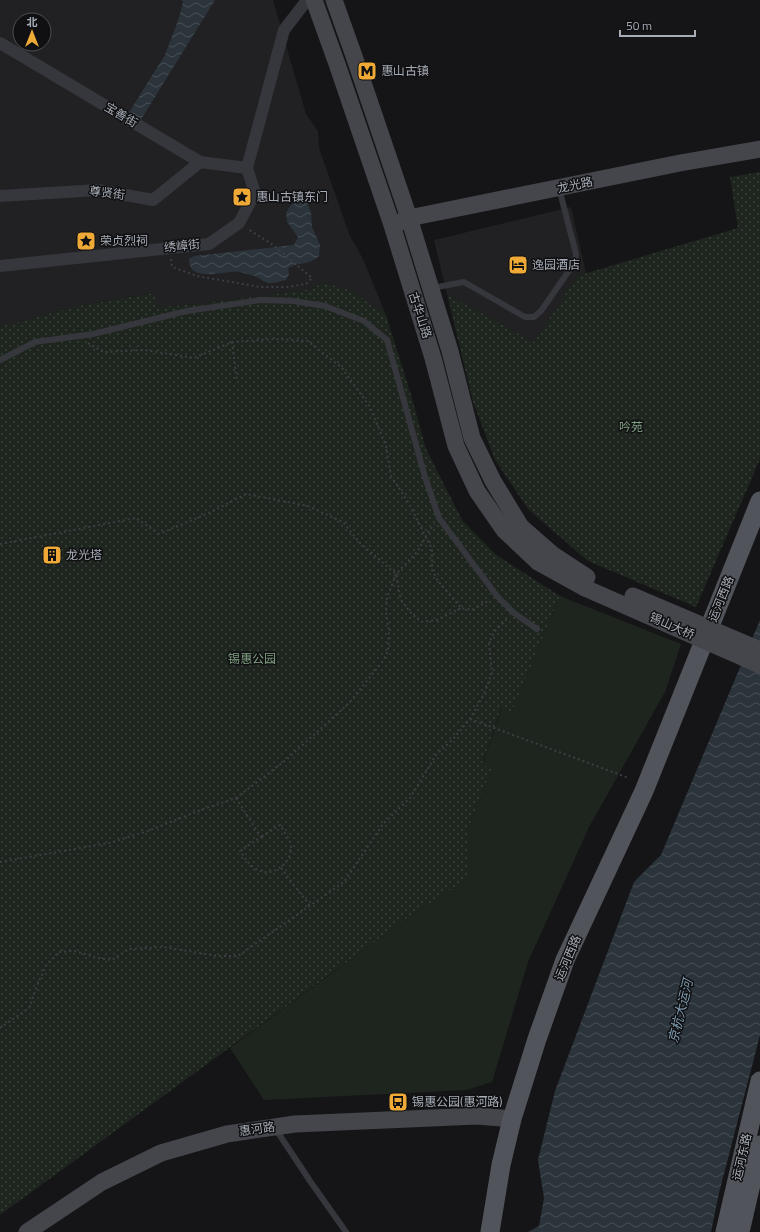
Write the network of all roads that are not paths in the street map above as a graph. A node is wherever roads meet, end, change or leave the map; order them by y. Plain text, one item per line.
1 (307, 0) edge
2 (314, 0) edge
3 (334, 0) edge
4 (0, 43) edge
5 (760, 149) edge
6 (200, 162) junction
7 (247, 168) junction
8 (559, 188) junction
9 (0, 196) edge
10 (409, 218) junction
11 (392, 225) junction
12 (0, 266) edge
13 (421, 291) junction
14 (0, 360) edge
15 (760, 502) edge
16 (760, 533) edge
17 (586, 582) junction
18 (537, 629) dead end
19 (760, 650) edge
20 (760, 665) edge
21 (682, 696) junction
22 (760, 1081) edge
23 (512, 1119) junction
24 (274, 1127) junction
25 (760, 1145) edge
26 (27, 1232) edge
27 (346, 1232) edge
28 (490, 1232) edge
29 (725, 1232) edge
30 (740, 1232) edge

1 - 7 street
2 - 11 main road, 古华山路
3 - 10 main road, 古华山路
4 - 6 street, 宝善街
5 - 8 main road, 龙光路
6 - 7 street, 宝善街
6 - 9 street, 尊贤街
7 - 12 street, 绣嶂街
8 - 10 main road, 龙光路
8 - 13 lane
10 - 11 main road, 龙光路
10 - 13 main road, 古华山路
11 - 13 main road, 古华山路
13 - 17 main road, 古华山路
14 - 18 lane
15 - 21 main road, 运河西路
16 - 21 main road, 运河西路
17 - 19 main road, 锡山大桥, bridge
17 - 20 main road, 锡山大桥, bridge
21 - 23 main road, 运河西路
22 - 29 main road, 运河东路
23 - 24 main road, 惠河路
23 - 28 main road, 运河西路
24 - 26 main road, 惠河路
24 - 27 lane
25 - 30 main road, 运河东路

